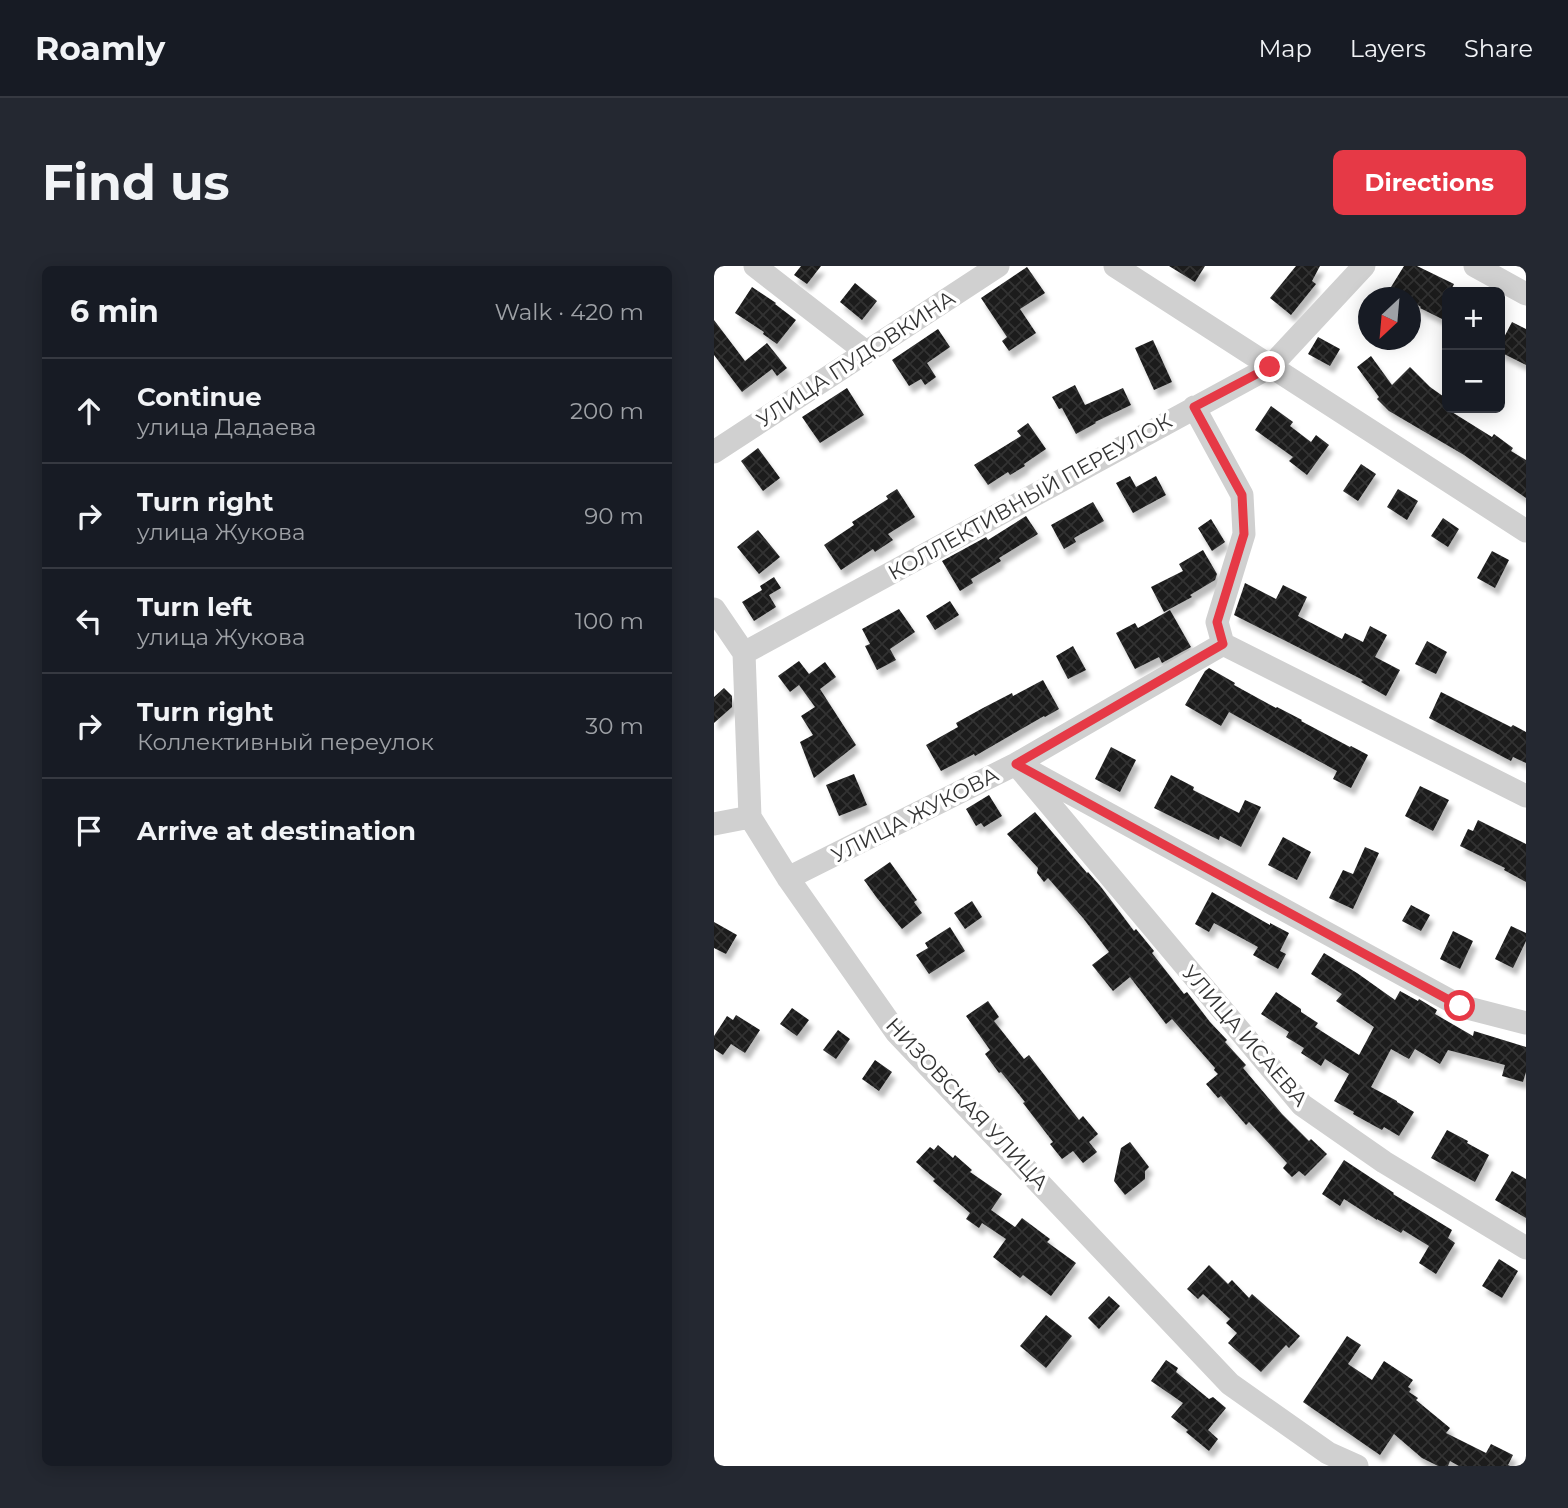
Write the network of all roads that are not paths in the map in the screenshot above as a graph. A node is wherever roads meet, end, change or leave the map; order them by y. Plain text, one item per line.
1 (755, 266) edge
2 (998, 266) edge
3 (1115, 266) edge
4 (1364, 266) edge
5 (1475, 266) edge
6 (1526, 293) edge
7 (866, 352) junction
8 (1270, 367) junction
9 (1194, 407) junction
10 (714, 452) edge
11 (1526, 531) edge
12 (714, 609) edge
13 (1223, 644) junction
14 (744, 653) junction
15 (1016, 764) junction
16 (1526, 796) edge
17 (750, 817) junction
18 (714, 824) edge
19 (788, 878) junction
20 (1526, 1023) edge
21 (1526, 1248) edge
22 (1357, 1466) edge

1 - 7 street
2 - 7 street, УЛИЦА ПУДОВКИНА
3 - 8 street
4 - 8 street, КОЛЛЕКТИВНЫЙ ПЕРЕУЛОК
5 - 6 street
7 - 10 street, УЛИЦА ПУДОВКИНА
8 - 9 street, КОЛЛЕКТИВНЫЙ ПЕРЕУЛОК
8 - 11 street
9 - 13 street
9 - 14 street, КОЛЛЕКТИВНЫЙ ПЕРЕУЛОК
12 - 14 street
13 - 15 street, УЛИЦА ЖУКОВА
13 - 16 street
14 - 17 street, НИЗОВСКАЯ УЛИЦА
15 - 19 street, УЛИЦА ЖУКОВА
15 - 20 street
15 - 21 street, УЛИЦА ИСАЕВА
17 - 18 street
17 - 19 street, НИЗОВСКАЯ УЛИЦА
19 - 22 street, НИЗОВСКАЯ УЛИЦА

